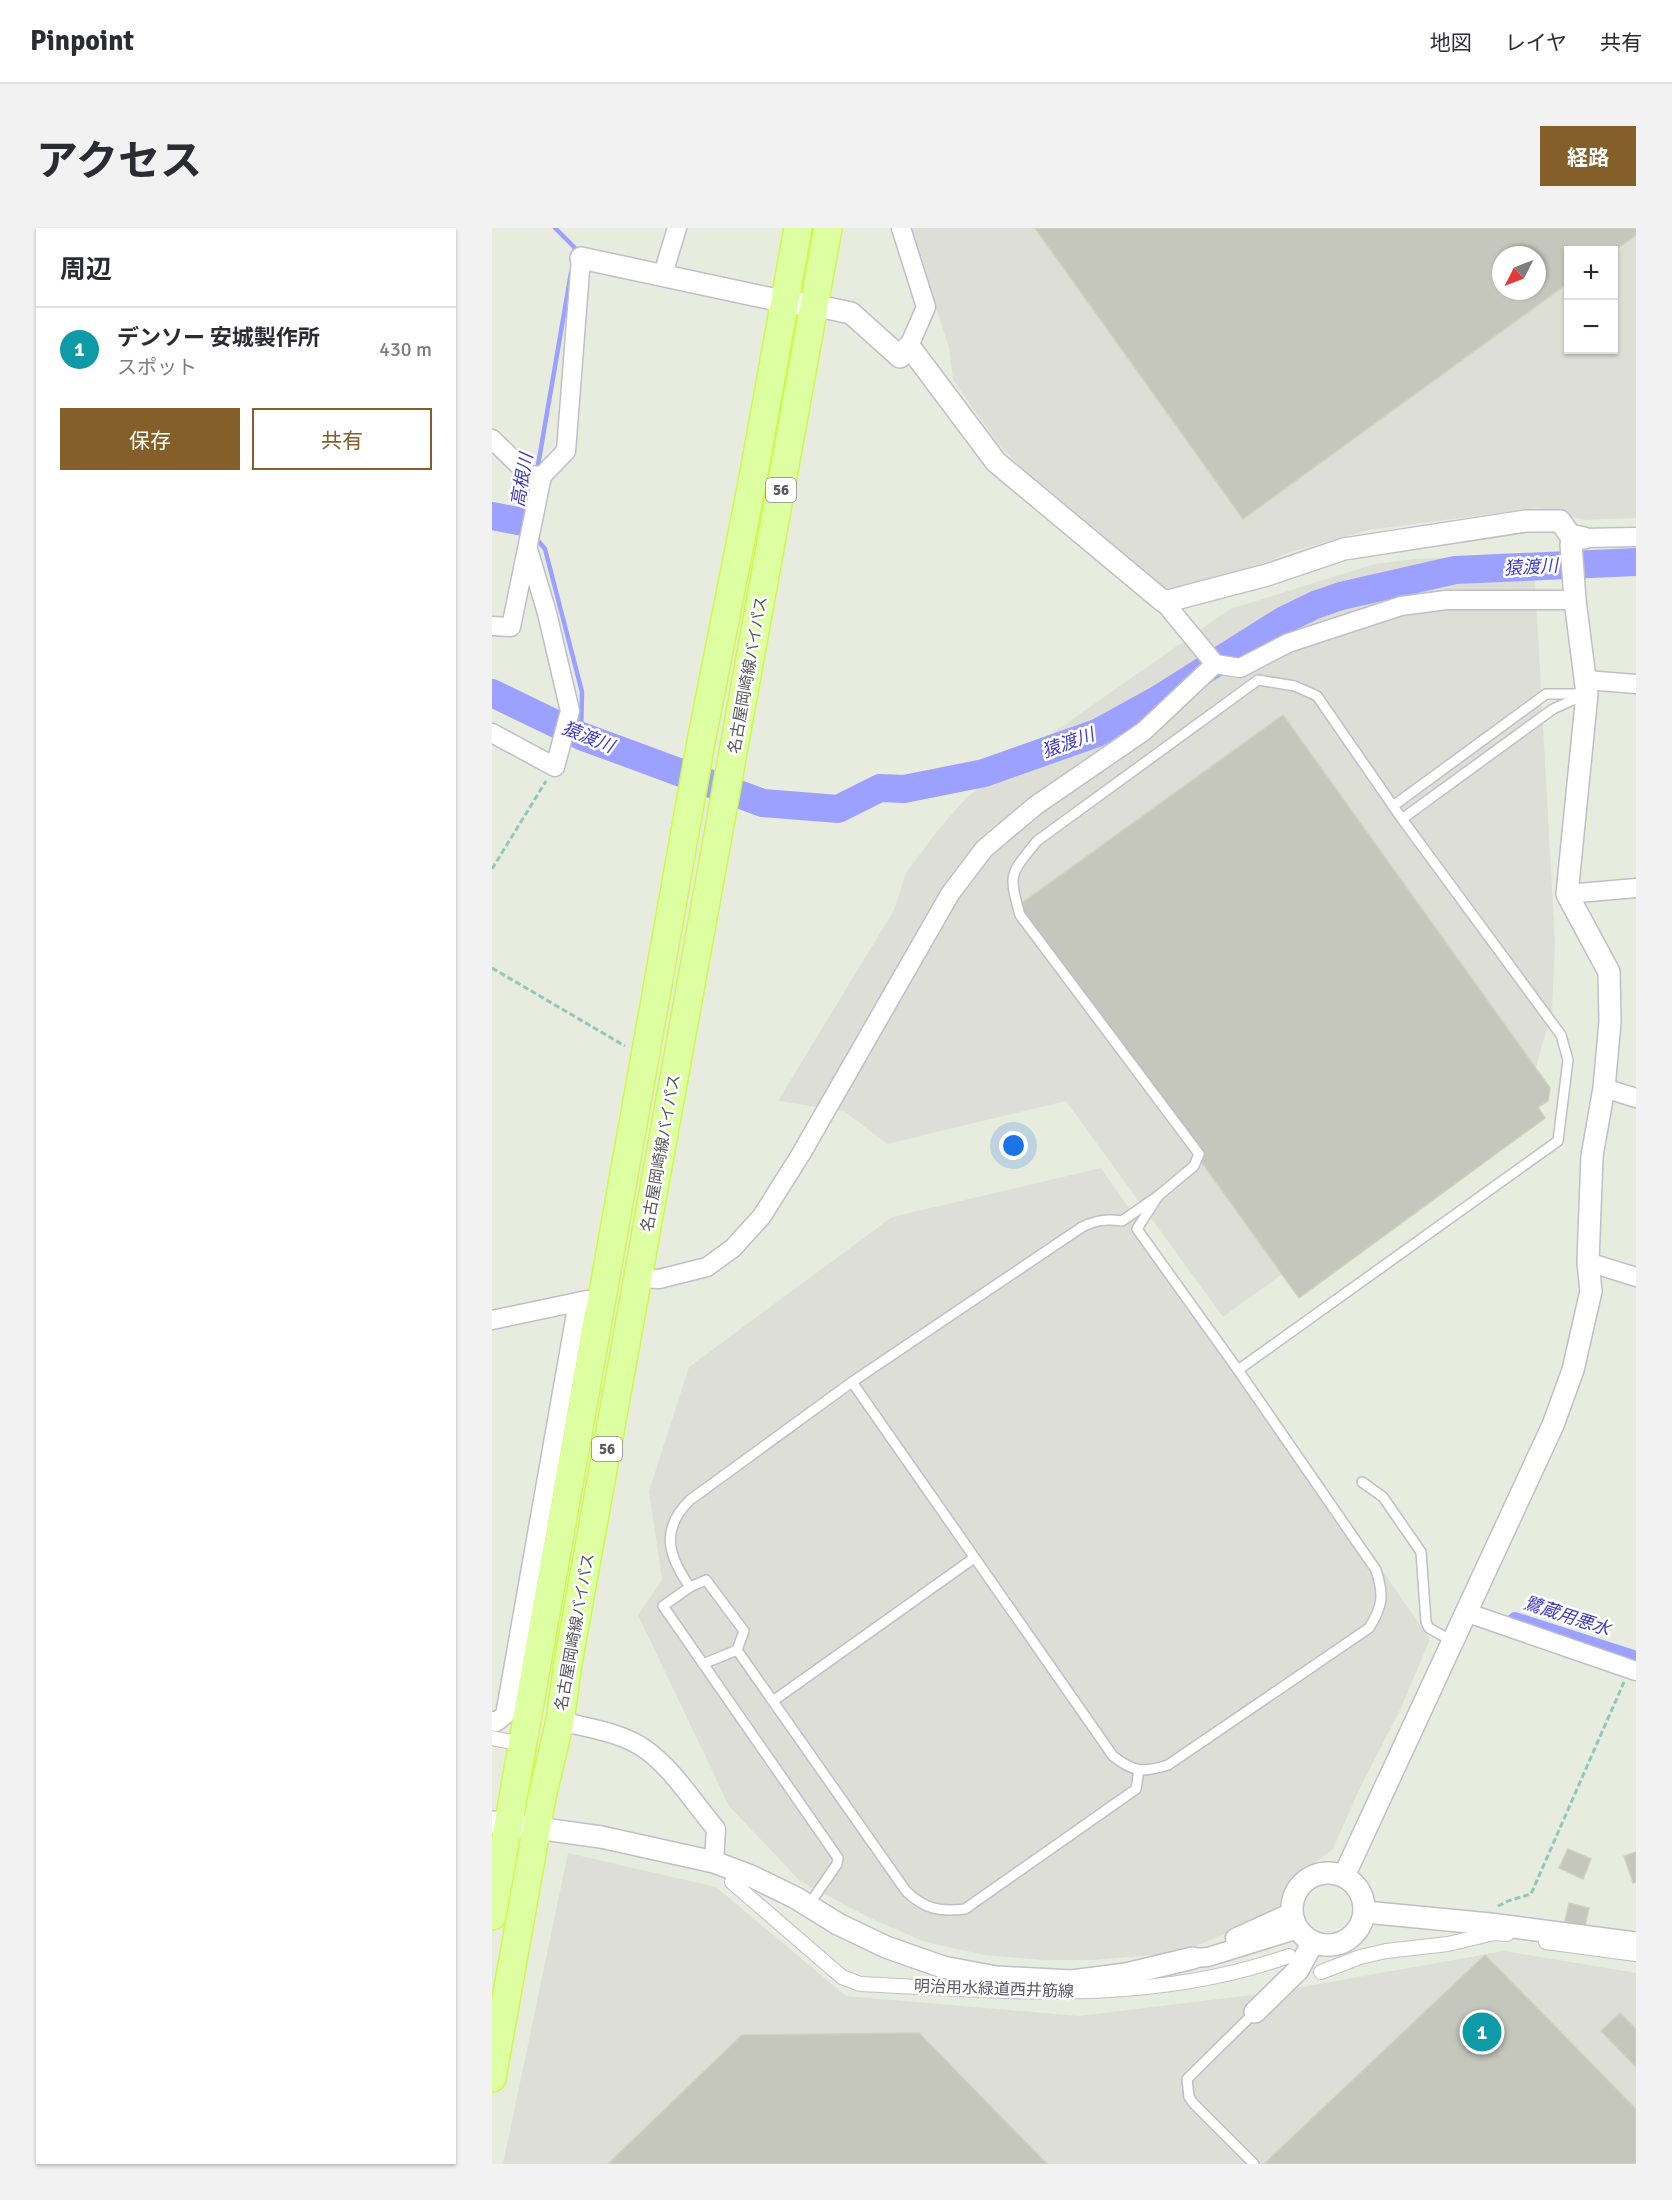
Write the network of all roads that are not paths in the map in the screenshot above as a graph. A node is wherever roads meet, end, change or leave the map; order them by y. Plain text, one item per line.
1 (677, 228) edge
2 (798, 228) edge
3 (828, 228) edge
4 (901, 228) edge
5 (581, 258) joint
6 (663, 274) junction
7 (786, 302) junction
8 (813, 305) junction
9 (909, 346) junction
10 (492, 439) edge
11 (542, 476) junction
12 (1636, 537) edge
13 (1575, 539) junction
14 (528, 549) junction
15 (1575, 600) junction
16 (1164, 602) junction
17 (492, 626) edge
18 (1215, 664) junction
19 (1636, 684) edge
20 (1586, 687) junction
21 (492, 733) edge
22 (1393, 806) junction
23 (1402, 819) junction
24 (1636, 888) edge
25 (1567, 894) junction
26 (1604, 1088) junction
27 (1636, 1098) edge
28 (1158, 1196) junction
29 (1588, 1262) junction
30 (1636, 1277) edge
31 (638, 1278) junction
32 (590, 1299) junction
33 (492, 1320) edge
34 (1238, 1370) junction
35 (852, 1382) junction
36 (1362, 1482) dead end
37 (974, 1558) junction
38 (690, 1587) junction
39 (1465, 1612) junction
40 (1452, 1641) junction
41 (736, 1650) junction
42 (703, 1664) junction
43 (1633, 1670) edge
44 (772, 1701) junction
45 (492, 1721) edge
46 (560, 1721) junction
47 (492, 1738) edge
48 (507, 1742) dead end
49 (1139, 1770) junction
50 (500, 1823) edge
51 (536, 1829) junction
52 (714, 1862) junction
53 (1344, 1876) junction
54 (732, 1882) dead end
55 (808, 1906) junction
56 (1365, 1912) junction
57 (492, 1916) edge
58 (1302, 1928) junction
59 (1636, 1944) edge
60 (1636, 1954) edge
61 (1289, 1956) dead end
62 (1193, 1958) joint
63 (1321, 1972) dead end
64 (1255, 2012) joint
65 (492, 2078) edge
66 (1254, 2164) edge

1 - 6 street
2 - 7 main road, 名古屋岡崎線バイパス / 56
3 - 8 main road, 名古屋岡崎線バイパス / 56
4 - 9 street
5 - 6 street
5 - 11 street
6 - 7 street
7 - 8 street
7 - 32 main road, 名古屋岡崎線バイパス / 56
8 - 9 street
8 - 31 main road, 名古屋岡崎線バイパス / 56
9 - 16 street
10 - 11 street
11 - 14 street
12 - 13 street
13 - 15 street
13 - 16 street
14 - 17 street
14 - 21 street
15 - 18 street
15 - 20 street
16 - 18 street
18 - 31 street
19 - 20 street
20 - 22 lane
20 - 23 lane
20 - 25 street
22 - 23 lane
22 - 28 lane
23 - 34 lane
24 - 25 street
25 - 26 street
26 - 27 street
26 - 29 street
28 - 34 lane
28 - 35 lane
29 - 30 street
29 - 39 street
31 - 46 main road, 名古屋岡崎線バイパス / 56
32 - 33 street
32 - 45 street
32 - 50 main road, 名古屋岡崎線バイパス / 56
34 - 49 lane
35 - 37 lane
35 - 38 lane
36 - 40 lane
37 - 44 lane
37 - 49 lane
38 - 41 lane
38 - 42 lane
39 - 40 street
39 - 43 street
40 - 53 street
41 - 42 lane
41 - 44 lane
42 - 55 lane
44 - 49 lane
46 - 51 main road, 名古屋岡崎線バイパス / 56
46 - 52 street
47 - 48 street
50 - 51 street
50 - 57 main road, 名古屋岡崎線バイパス / 56
51 - 52 street
51 - 65 main road, 名古屋岡崎線バイパス / 56
52 - 55 street
53 - 56 street
53 - 58 street
54 - 61 street, 明治用水緑道西井筋線
55 - 62 street
56 - 58 street
56 - 59 street
58 - 62 street
58 - 64 street
60 - 63 street
64 - 66 lane

